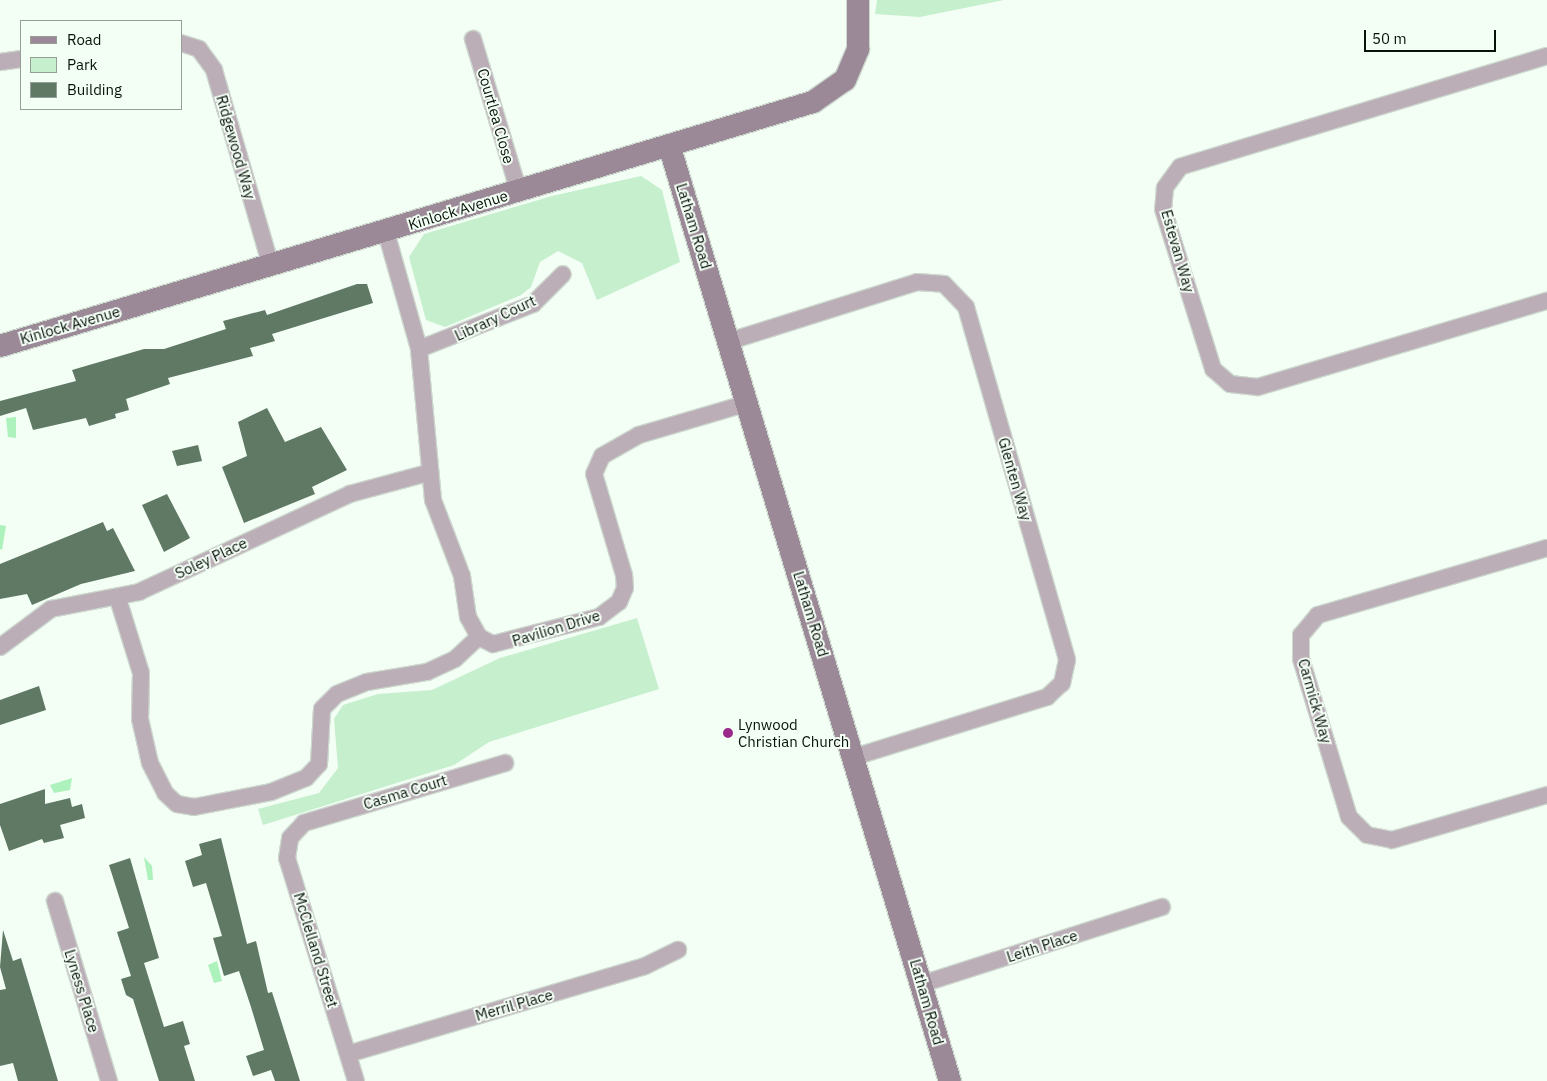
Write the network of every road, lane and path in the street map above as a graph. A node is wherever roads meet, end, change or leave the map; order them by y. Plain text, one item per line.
1 (863, 5) edge
2 (473, 39) dead end
3 (182, 43) edge
4 (1547, 56) edge
5 (20, 59) edge
6 (0, 62) edge
7 (670, 148) junction
8 (519, 192) junction
9 (386, 232) junction
10 (271, 266) junction
11 (562, 274) dead end
12 (1547, 301) edge
13 (730, 341) junction
14 (0, 346) edge
15 (419, 348) junction
16 (748, 402) junction
17 (428, 473) junction
18 (1547, 548) edge
19 (118, 599) junction
20 (479, 637) junction
21 (0, 647) edge
22 (854, 757) junction
23 (505, 763) dead end
24 (1547, 795) edge
25 (304, 823) joint
26 (56, 901) dead end
27 (1162, 907) dead end
28 (678, 950) dead end
29 (922, 984) junction
30 (348, 1054) junction
31 (109, 1081) edge
32 (356, 1081) edge
33 (950, 1081) edge

1 - 7 street, Kinlock Avenue
2 - 8 street, Courtlea Close
3 - 10 street, Ridgewood Way
4 - 12 street, Estevan Way
5 - 6 street
7 - 8 street, Kinlock Avenue
7 - 13 street, Latham Road
8 - 9 street, Kinlock Avenue
9 - 10 street, Kinlock Avenue
9 - 15 street
10 - 14 street, Kinlock Avenue
11 - 15 street, Library Court
13 - 16 street, Latham Road
13 - 22 street, Glenten Way
15 - 17 street
16 - 20 street, Pavilion Drive
16 - 22 street, Latham Road
17 - 19 street, Soley Place
17 - 20 street
18 - 24 street, Carmick Way
19 - 20 street
19 - 21 street, Soley Place
22 - 29 street, Latham Road
23 - 25 street, Casma Court
25 - 30 street, McClelland Street
26 - 31 street, Lyness Place
27 - 29 street, Leith Place
28 - 30 street, Merril Place
29 - 33 street, Latham Road
30 - 32 street, McClelland Street

